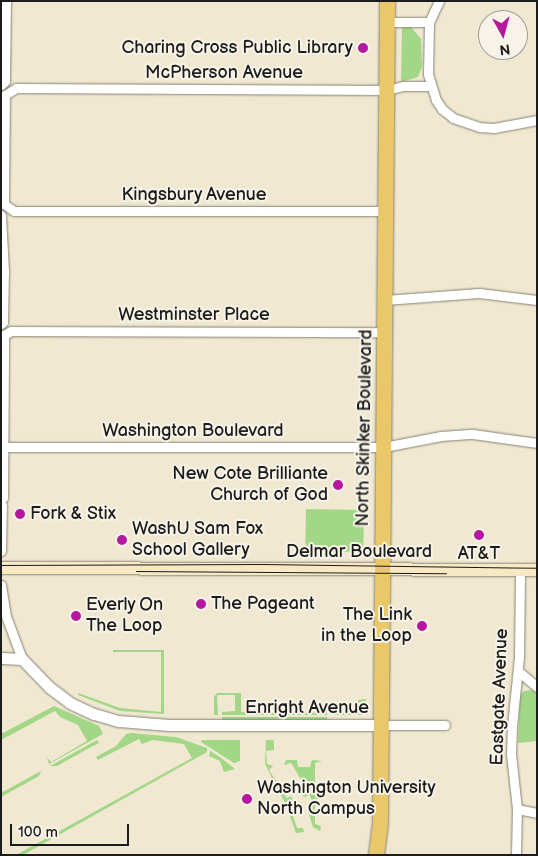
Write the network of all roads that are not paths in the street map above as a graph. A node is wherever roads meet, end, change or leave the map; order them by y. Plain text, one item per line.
1 (6, 1) edge
2 (387, 1) edge
3 (439, 1) edge
4 (387, 22) junction
5 (429, 22) junction
6 (1, 85) edge
7 (431, 86) junction
8 (387, 90) junction
9 (537, 120) edge
10 (4, 204) joint
11 (386, 210) junction
12 (2, 216) edge
13 (385, 300) junction
14 (537, 300) edge
15 (1, 324) edge
16 (386, 332) junction
17 (537, 443) edge
18 (3, 447) edge
19 (384, 447) junction
20 (2, 502) edge
21 (1, 551) edge
22 (1, 568) edge
23 (520, 569) junction
24 (383, 570) junction
25 (537, 570) edge
26 (1, 585) edge
27 (1, 658) edge
28 (22, 659) junction
29 (518, 671) junction
30 (537, 687) edge
31 (381, 725) junction
32 (445, 725) dead end
33 (517, 809) junction
34 (537, 813) edge
35 (376, 855) edge
36 (516, 855) edge

1 - 6 street
2 - 4 main road, North Skinker Boulevard
3 - 5 street
4 - 5 street
4 - 8 main road, North Skinker Boulevard
5 - 7 street
7 - 8 street, McPherson Avenue
7 - 9 street
8 - 10 street, McPherson Avenue
8 - 11 main road, North Skinker Boulevard
10 - 11 street, Kingsbury Avenue
11 - 13 main road, North Skinker Boulevard
12 - 15 street
13 - 14 street
13 - 16 main road, North Skinker Boulevard
16 - 18 street, Westminster Place
16 - 19 main road, North Skinker Boulevard
17 - 19 street, Washington Boulevard
18 - 19 street, Washington Boulevard
18 - 20 street
19 - 24 main road, North Skinker Boulevard
20 - 21 street
22 - 24 main road, Delmar Boulevard
23 - 24 main road, Delmar Boulevard
23 - 25 main road, Delmar Boulevard
23 - 29 street, Eastgate Avenue
24 - 31 main road, North Skinker Boulevard
26 - 28 street
27 - 28 street
28 - 31 street, Enright Avenue
29 - 30 street
29 - 33 street, Eastgate Avenue
31 - 32 street, Enright Avenue
31 - 35 main road, North Skinker Boulevard
33 - 34 street
33 - 36 street, Eastgate Avenue

